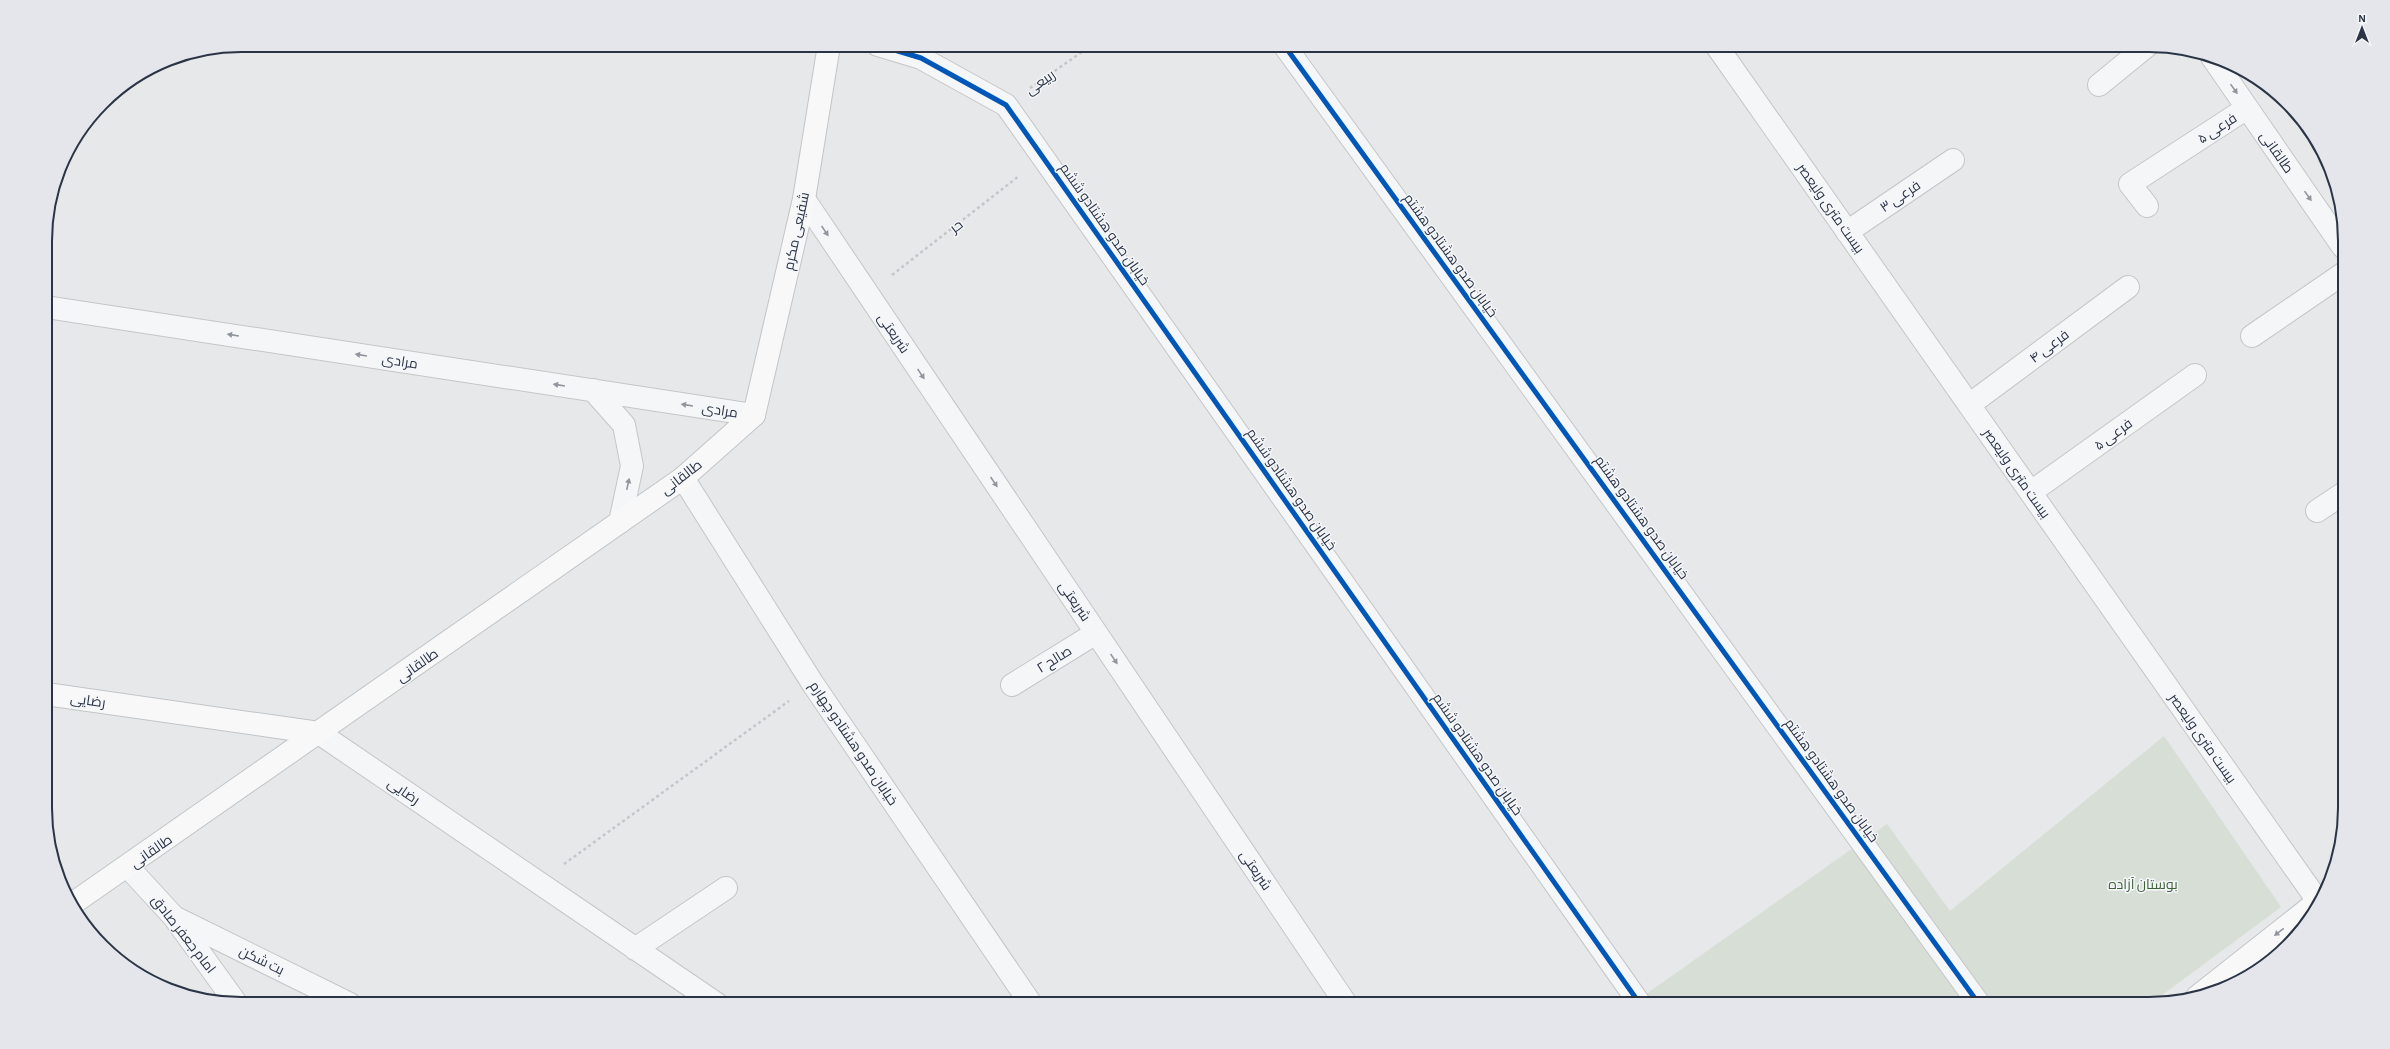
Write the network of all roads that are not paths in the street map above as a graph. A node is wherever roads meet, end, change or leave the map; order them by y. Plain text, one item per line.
1 (827, 52) edge
2 (901, 52) edge
3 (1289, 52) edge
4 (1721, 52) edge
5 (2139, 52) edge
6 (2217, 65) edge
7 (2099, 85) dead end
8 (2247, 108) junction
9 (1953, 160) dead end
10 (804, 199) junction
11 (2147, 206) dead end
12 (1847, 232) junction
13 (2338, 240) edge
14 (2338, 277) edge
15 (2128, 287) dead end
16 (52, 307) edge
17 (2252, 336) dead end
18 (2195, 375) dead end
19 (593, 390) junction
20 (1969, 405) junction
21 (754, 415) junction
22 (683, 478) junction
23 (2031, 492) junction
24 (2338, 497) edge
25 (2317, 511) dead end
26 (620, 522) junction
27 (1096, 633) junction
28 (1012, 686) dead end
29 (52, 695) edge
30 (319, 733) junction
31 (128, 867) junction
32 (726, 888) dead end
33 (2316, 897) edge
34 (76, 901) edge
35 (2308, 909) edge
36 (174, 917) junction
37 (635, 949) junction
38 (2207, 988) edge
39 (232, 997) edge
40 (336, 997) edge
41 (707, 997) edge
42 (1026, 997) edge
43 (1341, 997) edge
44 (1635, 997) edge
45 (1974, 997) edge

1 - 10 main road, شفیعی مکرم
2 - 44 street, خیابان صدو هشتادو ششم
3 - 45 street, خیابان صدو هشتادو هشتم
4 - 12 street, بیست متری ولیعصر
5 - 7 street
6 -> 8 street, طالقانی
8 - 11 street, فرعی ۵
8 -> 13 street, طالقانی
9 - 12 street, فرعی ۳
10 - 21 main road, شفیعی مکرم
10 -> 27 street, شریعتی
12 - 20 street, بیست متری ولیعصر
14 - 17 street
15 - 20 street, فرعی ۴
19 -> 16 street, مرادی
18 - 23 street, فرعی ۵
21 -> 19 street, مرادی
26 -> 19 street
20 - 23 street, بیست متری ولیعصر
21 - 22 main road, طالقانی
22 - 26 main road, طالقانی
22 - 42 street, خیابان صدو هشتادو چهارم
23 - 33 street, بیست متری ولیعصر
24 - 25 street
26 - 30 main road, طالقانی
27 - 28 street, صالح ۲
27 -> 43 street, شریعتی
29 - 30 main road, رضایی
30 - 31 main road, طالقانی
30 - 37 street, رضایی
31 - 34 main road, طالقانی
31 - 36 street, امام جعفر صادق
32 - 37 street
35 -> 38 main road
36 - 39 street, امام جعفر صادق
36 - 40 street, بت شکن
37 - 41 street, رضایی

